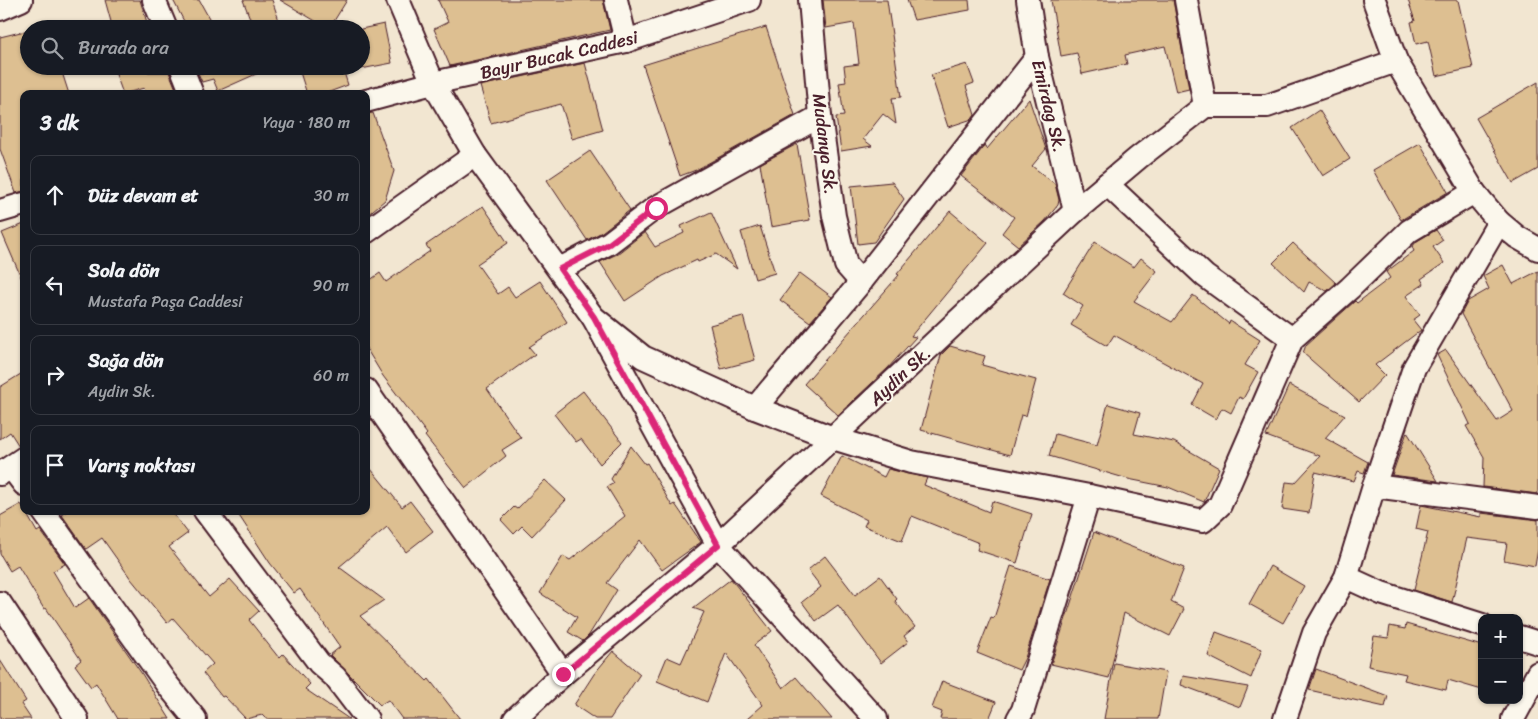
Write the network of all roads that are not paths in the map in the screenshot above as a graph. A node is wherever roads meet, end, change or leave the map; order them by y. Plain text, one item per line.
1 (21, 0) edge
2 (154, 0) edge
3 (398, 0) edge
4 (616, 0) edge
5 (749, 0) edge
6 (810, 0) edge
7 (1028, 0) edge
8 (1186, 0) edge
9 (1374, 0) edge
10 (0, 9) edge
11 (162, 20) edge
12 (626, 41) junction
13 (1037, 57) junction
14 (1396, 61) junction
15 (185, 75) edge
16 (433, 83) junction
17 (190, 90) edge
18 (370, 100) edge
19 (1205, 106) junction
20 (820, 116) junction
21 (475, 155) junction
22 (1107, 184) junction
23 (1474, 192) junction
24 (1076, 211) junction
25 (1498, 222) junction
26 (370, 229) edge
27 (1538, 249) edge
28 (560, 269) junction
29 (861, 282) junction
30 (594, 317) junction
31 (1292, 339) junction
32 (370, 396) edge
33 (755, 408) junction
34 (833, 438) junction
35 (1374, 486) junction
36 (1089, 496) junction
37 (1538, 508) edge
38 (46, 515) edge
39 (207, 515) edge
40 (718, 545) junction
41 (1346, 577) junction
42 (0, 603) edge
43 (1478, 624) edge
44 (1523, 638) edge
45 (1538, 643) edge
46 (1538, 673) edge
47 (563, 674) junction
48 (77, 719) edge
49 (195, 719) edge
50 (367, 719) edge
51 (515, 719) edge
52 (876, 719) edge
53 (1018, 719) edge
54 (1285, 719) edge
55 (1514, 719) edge

1 - 10 street
2 - 11 street
3 - 16 street
4 - 12 street
5 - 12 street, Bayır Bucak Caddesi
6 - 20 street, Mudanya Sk.
7 - 13 street, Emirdag Sk.
8 - 19 street
9 - 14 street
12 - 16 street, Bayır Bucak Caddesi
13 - 24 street, Emirdag Sk.
13 - 29 street
14 - 19 street
14 - 23 street
15 - 17 street
16 - 18 street, Bayır Bucak Caddesi
16 - 21 street
19 - 22 street, Aydin Sk.
20 - 28 street
20 - 29 street, Mudanya Sk.
21 - 26 street
21 - 28 street
22 - 24 street, Aydin Sk.
22 - 31 street
23 - 25 street
23 - 31 street
24 - 34 street, Aydin Sk.
25 - 27 street
25 - 35 street
28 - 30 street
29 - 33 street
30 - 33 street
30 - 40 street
31 - 36 street
32 - 47 street
33 - 34 street
34 - 36 street
34 - 40 street, Aydin Sk.
35 - 37 street
35 - 41 street
36 - 53 street
38 - 49 street
39 - 50 street
40 - 47 street, Aydin Sk.
40 - 52 street
41 - 43 street
41 - 54 street
42 - 48 street
44 - 45 street
46 - 55 street
47 - 51 street, Aydin Sk.

